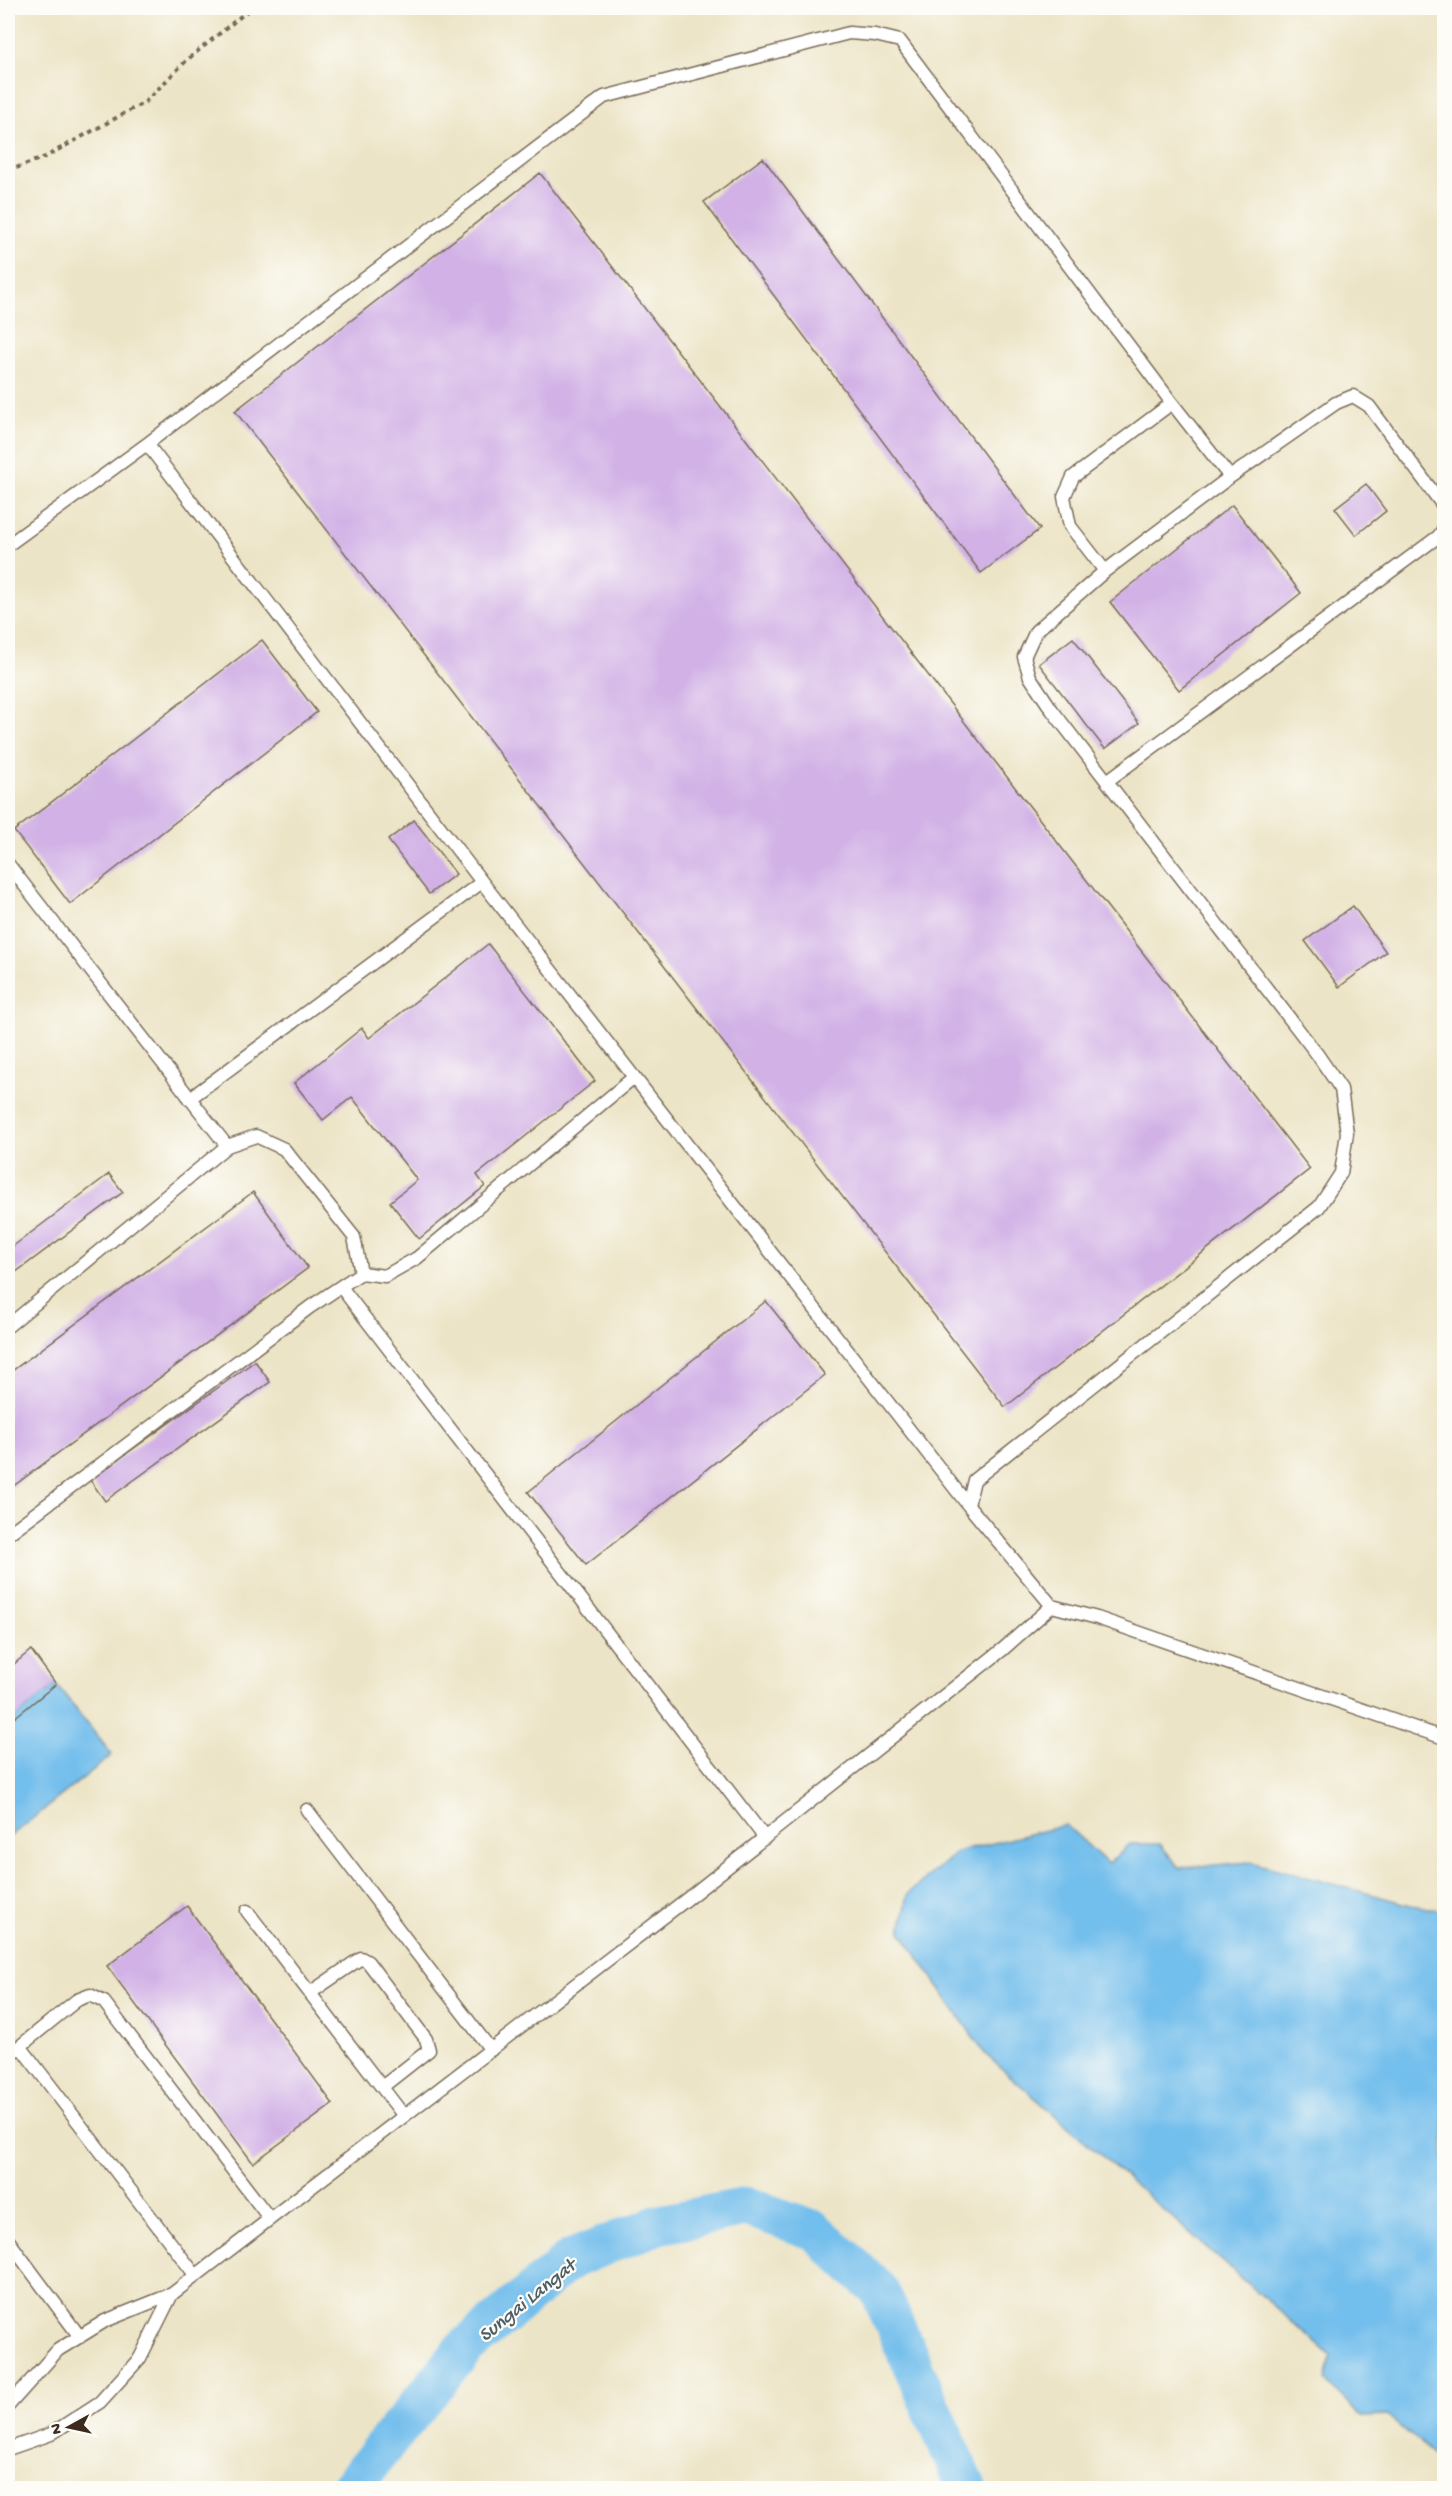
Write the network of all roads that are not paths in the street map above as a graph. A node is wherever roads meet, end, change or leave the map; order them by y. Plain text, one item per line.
1 (1172, 403) junction
2 (147, 444) junction
3 (1230, 477) junction
4 (1444, 507) edge
5 (1444, 528) edge
6 (8, 544) edge
7 (1105, 571) junction
8 (1107, 782) junction
9 (8, 864) edge
10 (482, 882) junction
11 (634, 1077) junction
12 (189, 1099) junction
13 (227, 1146) junction
14 (362, 1273) junction
15 (341, 1287) junction
16 (8, 1326) edge
17 (968, 1505) junction
18 (8, 1534) edge
19 (1052, 1606) junction
20 (1444, 1738) edge
21 (307, 1810) dead end
22 (765, 1838) junction
23 (248, 1911) dead end
24 (310, 1993) junction
25 (20, 2046) junction
26 (491, 2050) junction
27 (8, 2056) edge
28 (382, 2087) junction
29 (404, 2116) junction
30 (270, 2219) junction
31 (8, 2240) edge
32 (196, 2276) junction
33 (172, 2294) junction
34 (80, 2337) junction
35 (8, 2406) edge
36 (8, 2449) edge

1 - 2 lane
1 - 3 lane
1 - 7 lane
2 - 6 lane
2 - 10 lane
3 - 4 lane
3 - 7 lane
5 - 8 lane
7 - 8 lane
8 - 17 lane
9 - 12 lane
10 - 11 lane
10 - 12 lane
11 - 14 lane
11 - 17 lane
12 - 13 lane
13 - 14 lane
13 - 16 lane
14 - 15 lane
15 - 18 lane
15 - 22 lane
17 - 19 lane
19 - 20 lane
19 - 22 lane
21 - 26 lane
22 - 26 lane
23 - 24 lane
24 - 28 lane
24 - 28 lane
25 - 27 lane
25 - 30 lane
25 - 32 lane
26 - 29 lane
28 - 29 lane
29 - 30 lane
30 - 32 lane
31 - 34 lane
32 - 33 lane
33 - 34 lane
33 - 36 lane
34 - 35 lane

